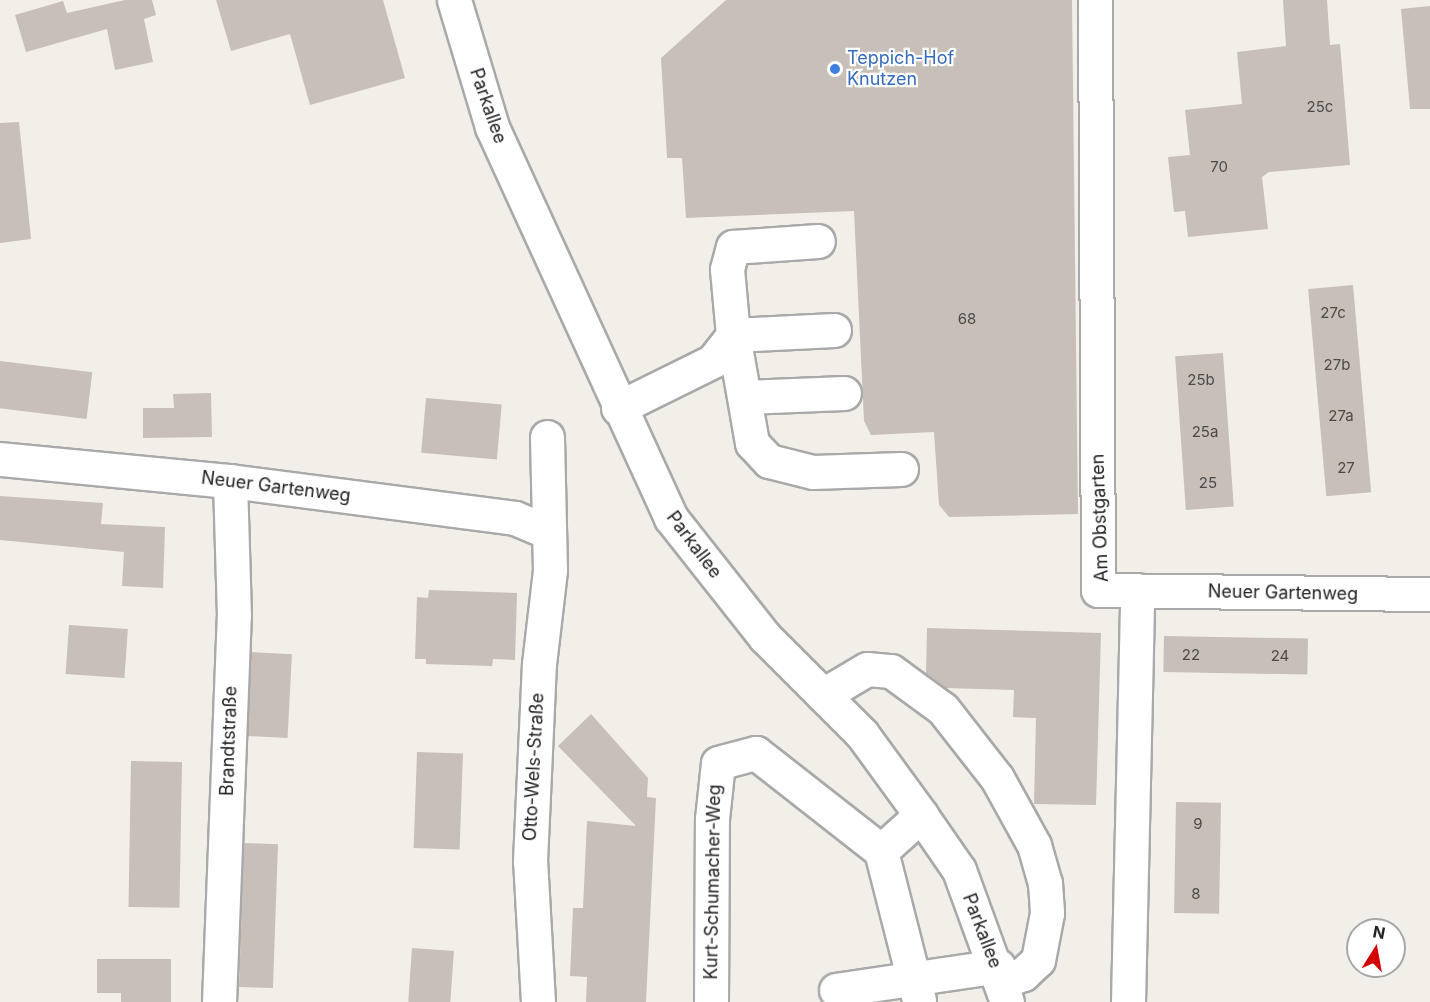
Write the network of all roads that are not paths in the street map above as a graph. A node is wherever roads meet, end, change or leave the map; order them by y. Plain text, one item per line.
1 (454, 0) edge
2 (1095, 0) edge
3 (818, 241) dead end
4 (834, 330) dead end
5 (732, 335) junction
6 (844, 393) dead end
7 (744, 397) junction
8 (618, 408) junction
9 (547, 437) dead end
10 (0, 459) edge
11 (901, 469) dead end
12 (230, 481) junction
13 (548, 532) junction
14 (1137, 590) junction
15 (1430, 594) edge
16 (823, 695) junction
17 (921, 816) junction
18 (881, 851) junction
19 (1002, 983) edge
20 (836, 990) dead end
21 (916, 991) edge
22 (219, 1002) edge
23 (538, 1002) edge
24 (711, 1002) edge
25 (1128, 1002) edge

1 - 8 street, Parkallee
2 - 14 street, Am Obstgarten
3 - 5 street
4 - 5 street
5 - 7 street
5 - 8 street
6 - 7 street
7 - 11 street
8 - 16 street, Parkallee
9 - 13 street, Otto-Wels-Straße
10 - 12 street, Neuer Gartenweg
12 - 13 street, Neuer Gartenweg
12 - 22 street, Brandtstraße
13 - 23 street, Otto-Wels-Straße
14 - 15 street, Neuer Gartenweg
14 - 25 street, Am Obstgarten
16 - 17 street, Parkallee
16 - 19 street
17 - 18 street
17 - 19 street, Parkallee
18 - 21 street
18 - 24 street, Kurt-Schumacher-Weg
19 - 21 street
20 - 21 street

